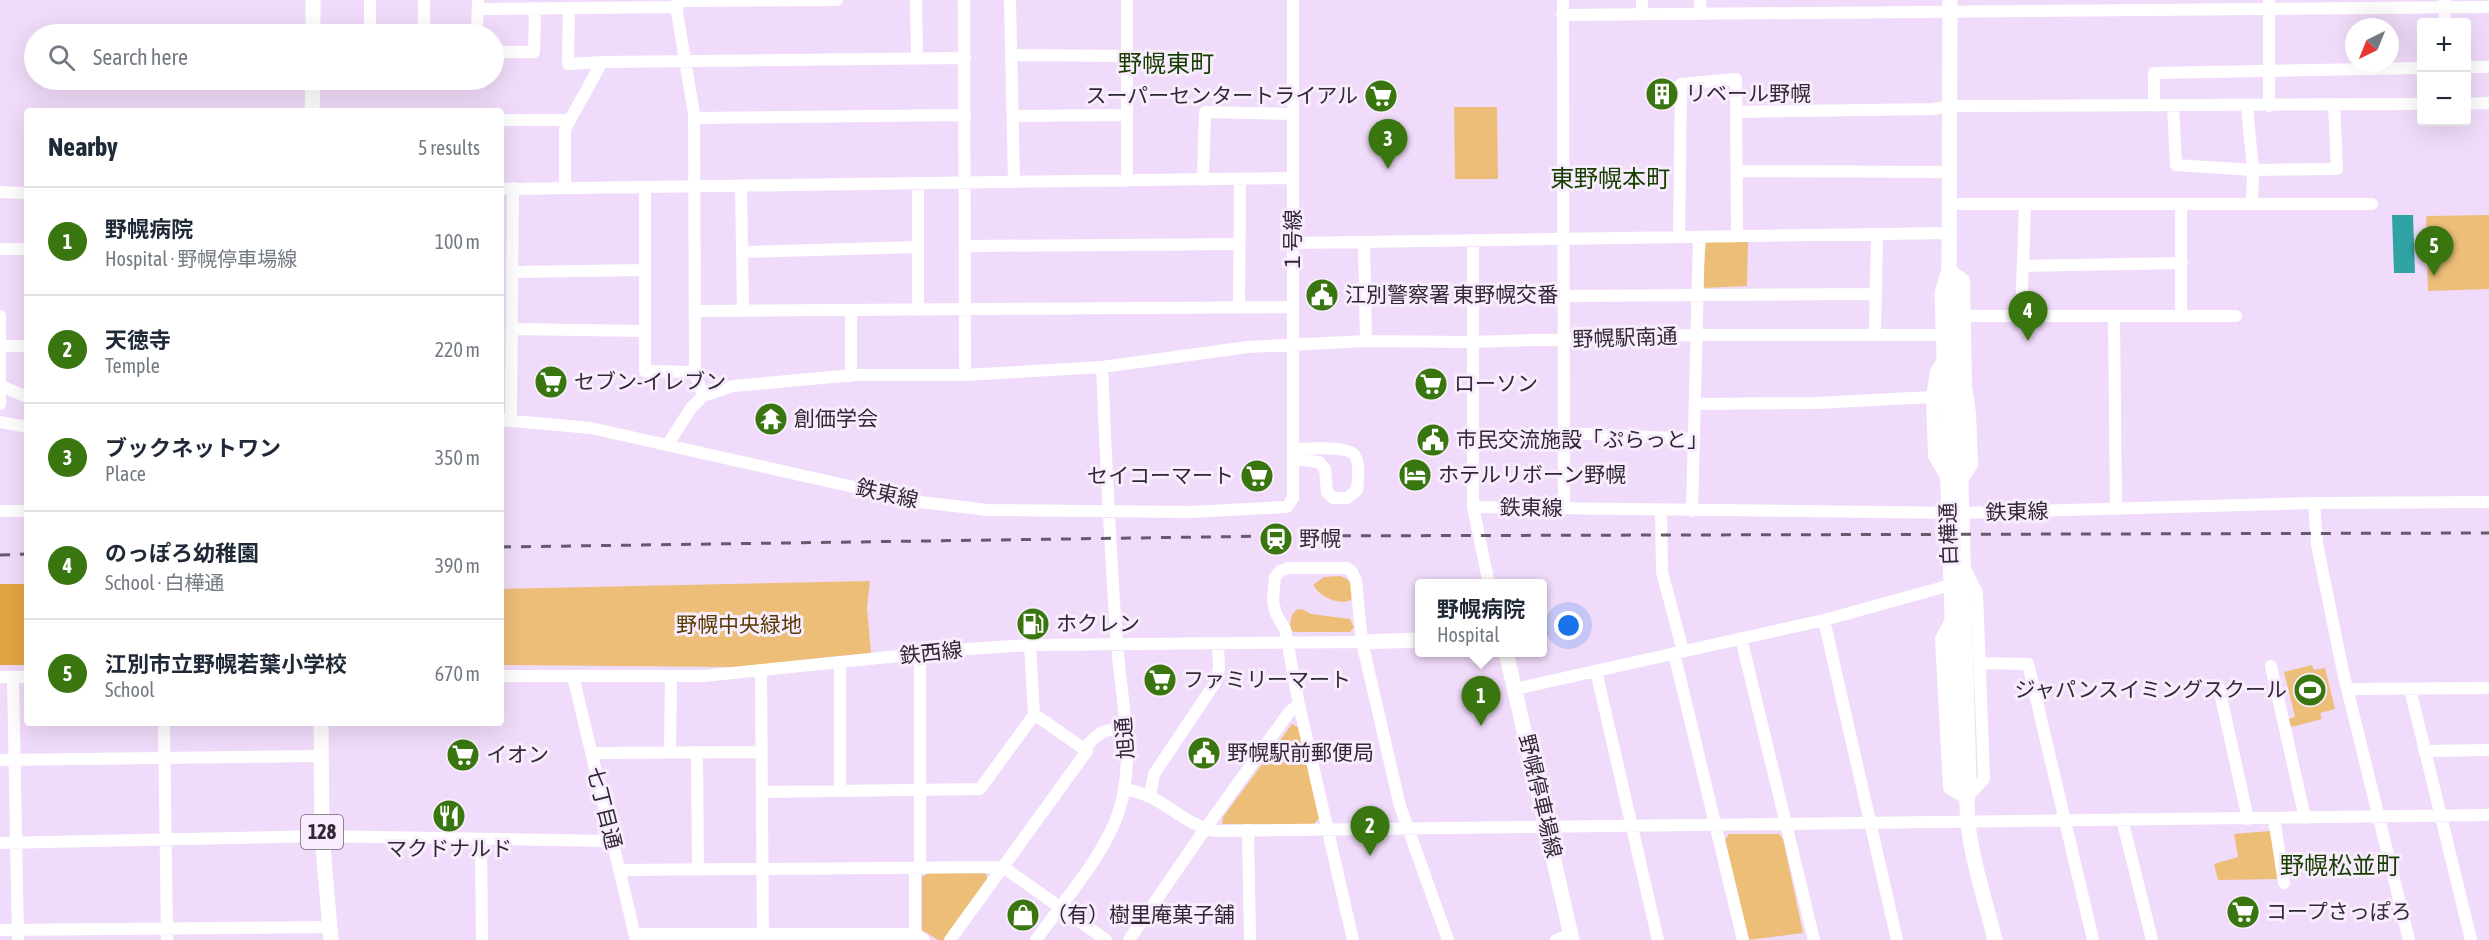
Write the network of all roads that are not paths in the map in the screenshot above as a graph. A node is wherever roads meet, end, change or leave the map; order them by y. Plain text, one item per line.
1 (313, 0) edge
2 (370, 0) edge
3 (424, 0) edge
4 (738, 0) edge
5 (837, 0) edge
6 (916, 0) edge
7 (964, 0) edge
8 (1010, 0) edge
9 (1127, 0) edge
10 (1293, 0) edge
11 (1563, 0) edge
12 (1642, 0) edge
13 (677, 3) edge
14 (2445, 3) edge
15 (478, 4) edge
16 (2147, 4) edge
17 (2269, 4) edge
18 (1951, 5) edge
19 (1701, 6) edge
20 (2489, 7) edge
21 (534, 8) junction
22 (569, 8) junction
23 (1642, 14) junction
24 (1562, 15) junction
25 (313, 24) edge
26 (370, 24) edge
27 (424, 24) edge
28 (477, 24) edge
29 (504, 52) edge
30 (1012, 56) junction
31 (1127, 56) junction
32 (917, 58) junction
33 (965, 58) junction
34 (685, 61) junction
35 (602, 62) junction
36 (2471, 67) edge
37 (2489, 67) edge
38 (2417, 68) edge
39 (2269, 71) junction
40 (313, 90) edge
41 (2417, 104) edge
42 (2471, 104) edge
43 (2489, 104) edge
44 (2334, 105) junction
45 (1949, 106) junction
46 (2154, 106) junction
47 (2173, 106) junction
48 (2247, 106) junction
49 (2269, 106) junction
50 (312, 108) edge
51 (1736, 112) junction
52 (1293, 114) junction
53 (965, 115) junction
54 (1127, 115) junction
55 (1013, 116) junction
56 (694, 118) junction
57 (504, 120) edge
58 (570, 120) junction
59 (2253, 170) junction
60 (1737, 171) junction
61 (1951, 172) junction
62 (1293, 178) junction
63 (1240, 179) junction
64 (1203, 180) junction
65 (1127, 181) junction
66 (1014, 182) junction
67 (965, 183) junction
68 (918, 184) junction
69 (693, 186) junction
70 (741, 186) junction
71 (645, 187) junction
72 (507, 188) edge
73 (566, 188) junction
74 (0, 192) edge
75 (24, 193) edge
76 (1950, 204) junction
77 (2252, 204) junction
78 (2372, 204) dead end
79 (2181, 205) junction
80 (2025, 206) junction
81 (1950, 233) junction
82 (1876, 234) junction
83 (1737, 236) junction
84 (1679, 237) junction
85 (1699, 237) junction
86 (1563, 239) junction
87 (1473, 240) junction
88 (1364, 242) junction
89 (1293, 243) junction
90 (1239, 244) junction
91 (965, 246) junction
92 (918, 247) junction
93 (0, 249) edge
94 (24, 249) edge
95 (743, 252) junction
96 (2182, 263) junction
97 (509, 266) edge
98 (2023, 266) junction
99 (1949, 269) junction
100 (645, 270) junction
101 (1698, 294) junction
102 (1875, 294) junction
103 (1564, 296) junction
104 (1239, 307) junction
105 (1293, 307) junction
106 (965, 309) junction
107 (851, 310) junction
108 (918, 310) junction
109 (695, 311) junction
110 (743, 311) junction
111 (0, 316) edge
112 (1965, 316) junction
113 (2021, 316) junction
114 (2114, 316) junction
115 (2181, 316) junction
116 (2236, 316) dead end
117 (512, 329) junction
118 (645, 331) junction
119 (1875, 334) junction
120 (1697, 335) junction
121 (1950, 335) junction
122 (1564, 340) junction
123 (1366, 341) junction
124 (1472, 342) junction
125 (1294, 345) junction
126 (1, 346) edge
127 (24, 346) edge
128 (1944, 358) junction
129 (1102, 367) junction
130 (695, 372) junction
131 (964, 375) junction
132 (851, 376) junction
133 (1, 386) edge
134 (24, 396) edge
135 (703, 396) junction
136 (1932, 397) junction
137 (0, 404) edge
138 (1695, 404) junction
139 (506, 420) edge
140 (0, 422) edge
141 (24, 426) edge
142 (1564, 433) junction
143 (1694, 439) junction
144 (668, 444) junction
145 (1293, 454) junction
146 (1954, 480) junction
147 (2489, 502) edge
148 (2314, 503) junction
149 (1473, 507) junction
150 (1278, 508) joint
151 (1564, 509) junction
152 (2115, 509) junction
153 (1661, 510) junction
154 (0, 511) edge
155 (24, 511) edge
156 (1108, 511) junction
157 (1692, 511) junction
158 (1955, 513) junction
159 (1964, 566) junction
160 (1489, 579) edge
161 (1951, 585) junction
162 (1824, 620) junction
163 (1741, 638) junction
164 (1415, 640) edge
165 (1362, 642) junction
166 (1287, 643) junction
167 (1117, 644) junction
168 (1218, 644) junction
169 (1030, 645) junction
170 (1678, 652) junction
171 (920, 654) junction
172 (1507, 657) edge
173 (840, 662) junction
174 (1979, 663) junction
175 (2271, 666) dead end
176 (761, 670) junction
177 (1596, 671) junction
178 (504, 676) edge
179 (573, 676) junction
180 (671, 676) junction
181 (0, 677) edge
182 (13, 677) junction
183 (24, 677) edge
184 (2218, 688) dead end
185 (2489, 688) edge
186 (1515, 689) junction
187 (2348, 689) junction
188 (2410, 689) junction
189 (1299, 705) junction
190 (1034, 714) junction
191 (164, 726) edge
192 (321, 726) edge
193 (1124, 728) junction
194 (1084, 749) junction
195 (2489, 750) edge
196 (2424, 751) junction
197 (670, 752) junction
198 (697, 752) junction
199 (761, 752) junction
200 (591, 753) junction
201 (321, 756) junction
202 (15, 759) junction
203 (164, 759) junction
204 (0, 760) edge
205 (1125, 789) junction
206 (920, 790) junction
207 (840, 791) junction
208 (762, 792) junction
209 (1150, 796) junction
210 (1966, 798) junction
211 (2489, 815) edge
212 (2379, 817) junction
213 (2441, 817) junction
214 (2274, 818) junction
215 (2305, 818) junction
216 (2122, 819) junction
217 (2248, 819) junction
218 (2065, 821) junction
219 (1967, 822) junction
220 (1869, 823) junction
221 (1788, 824) junction
222 (1716, 825) junction
223 (1633, 826) junction
224 (1546, 827) junction
225 (1205, 829) junction
226 (1327, 829) junction
227 (1409, 829) junction
228 (1248, 830) junction
229 (322, 836) junction
230 (165, 839) junction
231 (481, 839) junction
232 (612, 841) junction
233 (0, 843) edge
234 (16, 843) junction
235 (1003, 867) junction
236 (918, 868) junction
237 (762, 869) junction
238 (619, 870) junction
239 (698, 870) junction
240 (2284, 883) dead end
241 (1060, 906) junction
242 (0, 930) edge
243 (330, 933) edge
244 (167, 934) edge
245 (18, 935) edge
246 (635, 937) edge
247 (919, 937) edge
248 (1571, 937) edge
249 (763, 938) edge
250 (482, 940) edge
251 (950, 940) edge
252 (1036, 940) edge
253 (1106, 940) edge
254 (1129, 940) edge
255 (1250, 940) edge
256 (1353, 940) edge
257 (1448, 940) edge
258 (1556, 940) edge
259 (1658, 940) edge
260 (1743, 940) edge
261 (1814, 940) edge
262 (1898, 940) edge
263 (1995, 940) edge
264 (2093, 940) edge
265 (2152, 940) edge
266 (2409, 940) edge
267 (2471, 940) edge

1 - 25 main road
2 - 26 street
3 - 27 street
4 - 5 street
4 - 13 street
6 - 32 street
7 - 33 street
8 - 30 street
9 - 31 street
10 - 52 street, １号線
11 - 24 street
12 - 23 street
13 - 22 street
13 - 34 street
14 - 17 street
14 - 20 street
15 - 21 street
15 - 28 street
16 - 17 street
16 - 18 street
17 - 39 street
18 - 19 street
18 - 45 main road, 白樺通
19 - 23 street
21 - 22 street
21 - 29 street
22 - 35 street
23 - 24 street
24 - 86 street
30 - 31 street
30 - 55 street
31 - 54 street
32 - 33 street
32 - 34 street
33 - 53 street
34 - 35 street
34 - 56 street
35 - 58 street
36 - 37 street
38 - 39 street
39 - 46 street
39 - 49 street
40 - 50 main road
41 - 44 street
42 - 43 street
44 - 49 street
44 - 59 street
45 - 46 street
45 - 51 street
45 - 61 main road, 白樺通
46 - 47 street
47 - 48 street
47 - 59 street
48 - 49 street
48 - 59 street
51 - 60 street
51 - 84 street
52 - 62 street, １号線
52 - 64 street
53 - 56 street
53 - 67 street
54 - 55 street
54 - 65 street
55 - 66 street
56 - 69 street
57 - 58 street
58 - 73 street
59 - 77 street
60 - 61 street
60 - 83 street
61 - 76 main road, 白樺通
62 - 63 street
62 - 89 street, １号線
63 - 64 street
63 - 90 street
64 - 65 street
65 - 66 street
66 - 67 street
67 - 68 street
67 - 91 street
68 - 70 street
68 - 92 street
69 - 70 street
69 - 71 street
69 - 109 street
70 - 95 street
71 - 73 street
71 - 100 street
72 - 73 street
72 - 97 street
74 - 75 street
76 - 80 street
76 - 81 main road, 白樺通
77 - 78 street
77 - 79 street
79 - 80 street
79 - 96 street
80 - 98 street
81 - 82 street
81 - 99 main road, 白樺通
82 - 83 street
82 - 102 street
83 - 85 street
84 - 85 street
84 - 86 street
85 - 101 street
86 - 87 street
86 - 103 street
87 - 88 street
87 - 124 street
88 - 89 street
88 - 123 street
89 - 105 street, １号線
90 - 91 street
90 - 104 street
91 - 106 street
92 - 95 street
92 - 108 street
93 - 94 street
95 - 110 street
96 - 98 street
96 - 115 street
97 - 100 street
97 - 117 street
98 - 113 street
99 - 112 street
99 - 121 main road, 白樺通
100 - 118 street
101 - 102 street
101 - 103 street
101 - 120 street
102 - 119 street
103 - 122 street
104 - 105 street
104 - 106 street
105 - 125 street, １号線
106 - 108 street
106 - 131 street
107 - 108 street
107 - 110 street
107 - 132 street
109 - 110 street
109 - 130 street
111 - 126 street
112 - 113 street
112 - 146 street
113 - 114 street
114 - 115 street
114 - 152 street
115 - 116 street
117 - 118 street
117 - 139 street
118 - 130 street
119 - 120 street, 野幌駅南通
119 - 121 street, 野幌駅南通
120 - 122 street, 野幌駅南通
120 - 138 street
121 - 128 main road, 白樺通
121 - 146 main road, 白樺通
122 - 124 street, 野幌駅南通
122 - 142 street
123 - 124 street, 野幌駅南通
123 - 125 street, 野幌駅南通
124 - 149 street
125 - 129 street, 野幌駅南通
125 - 145 street, １号線
126 - 127 street
126 - 133 street
128 - 136 street
128 - 146 main road, 白樺通
129 - 131 street, 野幌駅南通
129 - 156 street, 旭通
130 - 135 street
131 - 132 street, 野幌駅南通
132 - 135 street, 野幌駅南通
133 - 134 street
133 - 137 street
135 - 144 street
136 - 138 street
136 - 146 street
138 - 143 street
139 - 144 street, 鉄東線
140 - 141 street
142 - 143 street
142 - 151 street
143 - 157 street
144 - 156 street, 鉄東線
145 - 145 street
145 - 150 street, １号線
146 - 158 main road, 白樺通
147 - 148 street, 鉄東線
148 - 152 street, 鉄東線
148 - 187 street
149 - 151 street, 鉄東線
149 - 160 street
150 - 156 street, 鉄東線
151 - 153 street, 鉄東線
152 - 158 street, 鉄東線
153 - 157 street, 鉄東線
153 - 170 street
154 - 155 street
156 - 167 street, 旭通
157 - 158 street, 鉄東線
158 - 159 main road, 白樺通
158 - 161 main road, 白樺通
159 - 174 street
159 - 210 main road, 白樺通
161 - 162 street
161 - 210 main road, 白樺通
162 - 163 street
162 - 220 street
163 - 170 street
163 - 221 street
164 - 165 main road
165 - 166 street, 鉄西線
165 - 166 street
165 - 227 street
166 - 168 street, 鉄西線
166 - 189 street
167 - 168 street, 鉄西線
167 - 169 street, 鉄西線
167 - 193 street, 旭通
168 - 209 street
169 - 171 street, 鉄西線
169 - 190 street
170 - 177 street
170 - 222 street
171 - 173 street, 鉄西線
171 - 206 street
172 - 186 main road, 野幌停車場線
173 - 176 street, 鉄西線
173 - 207 street
174 - 210 street
174 - 218 street
175 - 215 street
176 - 180 street, 鉄西線
176 - 199 street
177 - 186 street
177 - 223 street
178 - 179 street, 鉄西線
179 - 180 street, 鉄西線
179 - 200 street, 七丁目通
180 - 197 street
181 - 182 street
182 - 183 street
182 - 202 street
184 - 217 street
185 - 188 street
186 - 224 main road, 野幌停車場線
187 - 188 street
187 - 212 street
188 - 196 street
189 - 225 street
189 - 226 street
190 - 194 street
190 - 206 street
191 - 203 street
192 - 201 main road, 128
193 - 194 street
193 - 205 street, 旭通
194 - 235 street
195 - 196 street
196 - 213 street
197 - 198 street
197 - 200 street
198 - 199 street
198 - 239 street
199 - 208 street
200 - 232 street, 七丁目通
201 - 203 street
201 - 229 main road, 128
202 - 203 street
202 - 204 street
202 - 234 street
203 - 230 street
205 - 209 street
205 - 241 street, 旭通
206 - 207 street
206 - 236 street
207 - 208 street
208 - 237 street
209 - 225 street
210 - 219 main road, 白樺通
211 - 213 street
212 - 213 street
212 - 215 street
212 - 266 street
213 - 267 street
214 - 215 street
214 - 217 street
214 - 240 street
216 - 217 street
216 - 218 street
216 - 265 street
218 - 219 street
218 - 264 street
219 - 220 street
219 - 263 main road, 白樺通
220 - 221 street
220 - 262 street
221 - 222 street
221 - 261 street
222 - 223 street
222 - 260 street
223 - 224 street
223 - 259 street
224 - 227 street
224 - 248 main road, 野幌停車場線
225 - 228 street
225 - 254 street
226 - 227 street
226 - 228 street
226 - 256 street
227 - 257 street
228 - 255 street
229 - 230 street
229 - 231 street
229 - 243 main road, 128
230 - 234 street
230 - 244 street
231 - 232 street
231 - 250 street
232 - 238 street, 七丁目通
233 - 234 street
234 - 245 street
235 - 236 street
235 - 241 street
235 - 251 street
236 - 237 street
236 - 247 street
237 - 239 street
237 - 249 street
238 - 239 street
238 - 246 street, 七丁目通
241 - 252 street, 旭通
241 - 253 street
242 - 245 street
243 - 244 street
244 - 245 street
246 - 249 street
247 - 249 street
248 - 258 street

